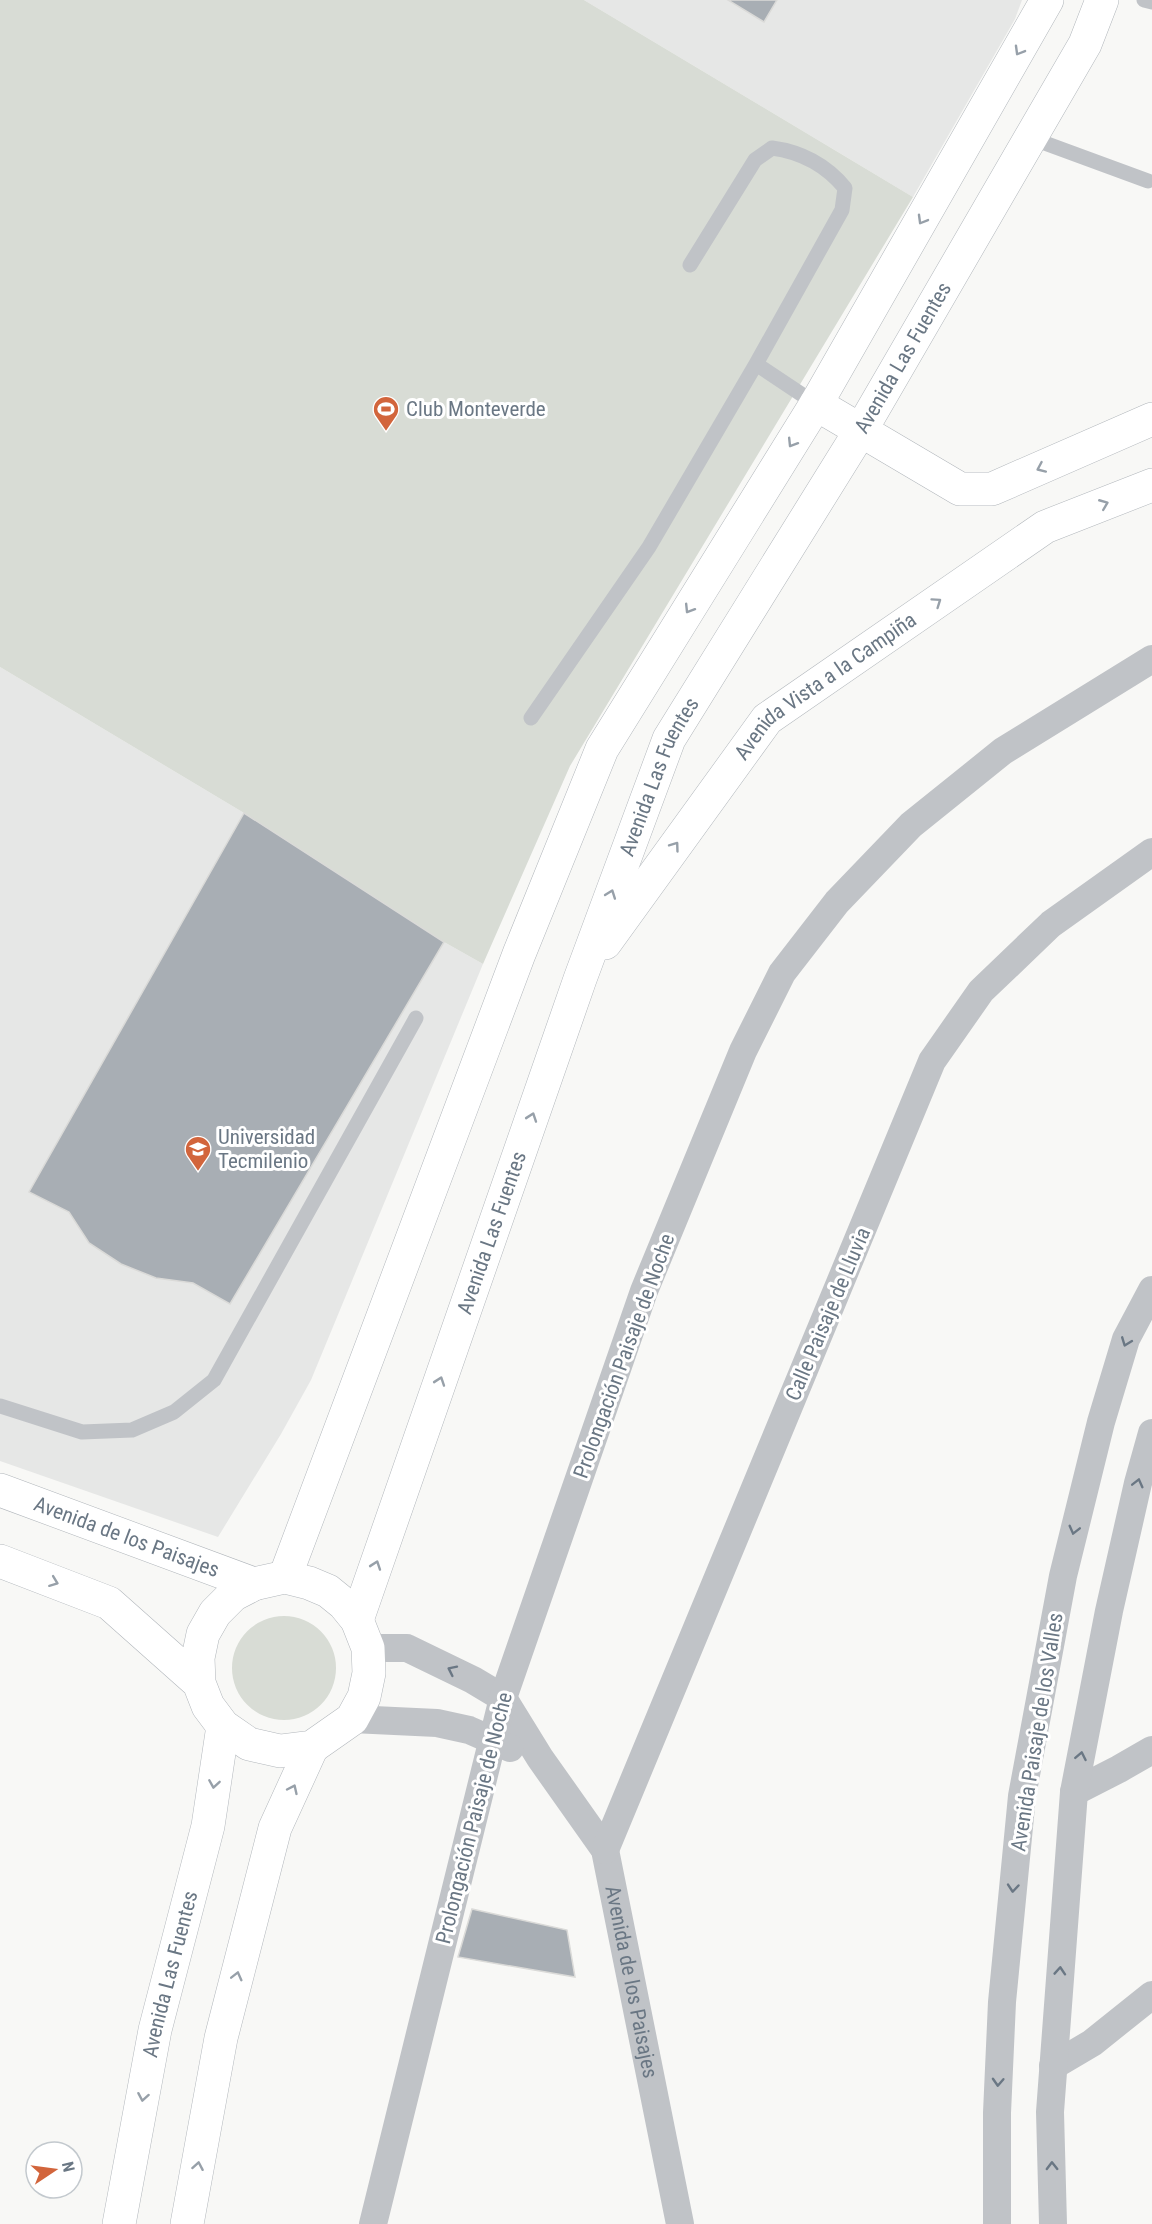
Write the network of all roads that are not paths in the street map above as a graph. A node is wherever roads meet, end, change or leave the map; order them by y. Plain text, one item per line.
1 (1047, 0) edge
2 (1102, 0) edge
3 (1144, 0) edge
4 (1152, 2) edge
5 (1031, 138) junction
6 (1148, 181) dead end
7 (690, 265) dead end
8 (756, 364) junction
9 (816, 404) junction
10 (1152, 419) edge
11 (861, 430) junction
12 (1152, 485) edge
13 (1152, 659) edge
14 (531, 718) dead end
15 (1152, 852) edge
16 (580, 979) junction
17 (416, 1018) dead end
18 (1152, 1290) edge
19 (0, 1406) edge
20 (1152, 1433) edge
21 (0, 1490) edge
22 (0, 1561) edge
23 (269, 1580) junction
24 (363, 1634) junction
25 (200, 1683) junction
26 (503, 1698) junction
27 (351, 1719) junction
28 (223, 1726) junction
29 (492, 1741) junction
30 (312, 1747) junction
31 (1152, 1750) edge
32 (540, 1758) junction
33 (1074, 1792) junction
34 (605, 1850) junction
35 (1152, 1995) edge
36 (1053, 2066) junction
37 (119, 2224) edge
38 (187, 2224) edge
39 (373, 2224) edge
40 (680, 2224) edge
41 (997, 2224) edge
42 (1053, 2224) edge

1 -> 9 street
2 - 5 street, Avenida Las Fuentes
3 - 4 lane
5 - 6 lane
5 - 11 street, Avenida Las Fuentes
7 - 8 lane
8 - 9 lane
8 - 14 lane
9 - 11 street
9 -> 23 street
10 -> 11 street
16 -> 11 street, Avenida Las Fuentes
16 -> 12 street, Avenida Vista a la Campiña
13 - 26 street, Prolongación Paisaje de Noche
15 - 34 street, Calle Paisaje de Lluvia
24 -> 16 street, Avenida Las Fuentes
17 - 19 lane
18 -> 41 street, Avenida Paisaje de los Valles
33 -> 20 street
21 - 23 street, Avenida de los Paisajes
22 -> 25 street
23 - 24 street
23 - 25 street
26 -> 24 street, Avenida de los Paisajes
24 - 27 street
25 - 28 street
26 - 29 street, Prolongación Paisaje de Noche
26 - 32 street, Avenida de los Paisajes
27 - 29 street
27 - 30 street
28 - 30 street
28 -> 37 street, Avenida Las Fuentes
29 - 32 street
29 - 39 street, Prolongación Paisaje de Noche
38 -> 30 street
31 - 33 street
32 - 34 street, Avenida de los Paisajes
36 -> 33 street
34 - 40 street, Avenida de los Paisajes
35 - 36 street
42 -> 36 street

